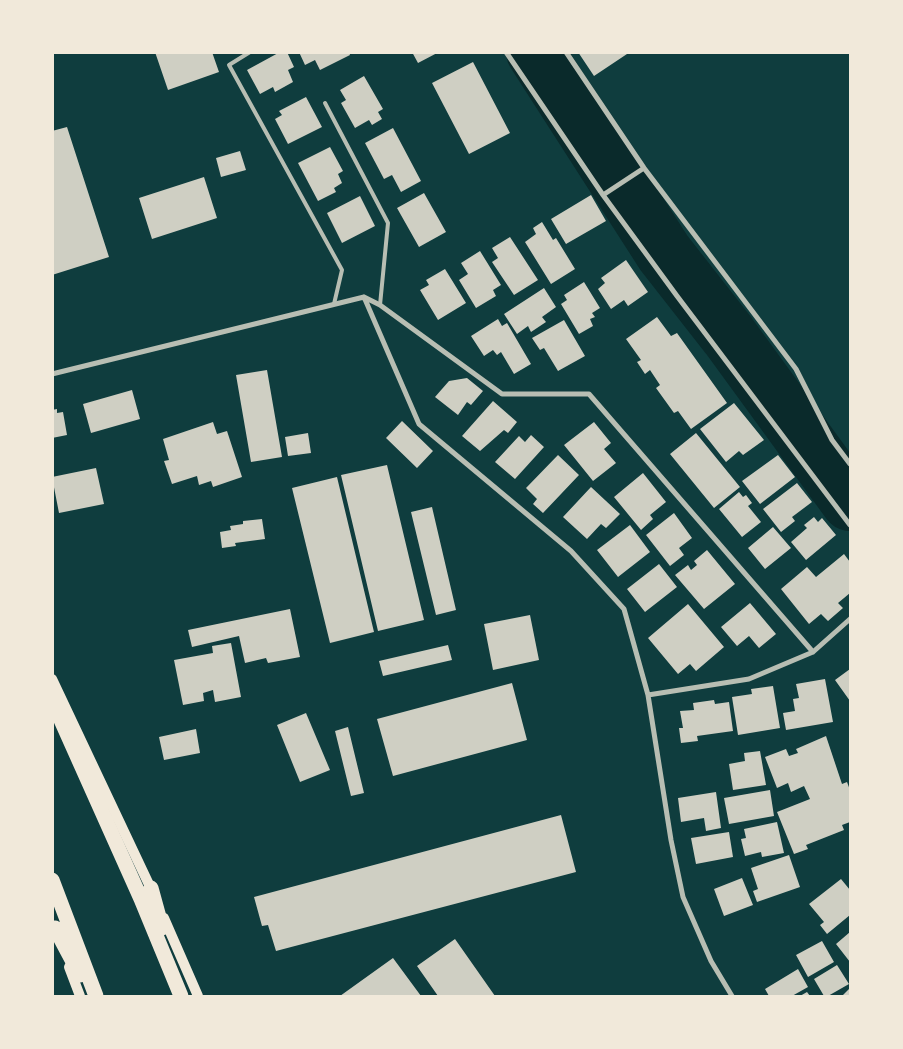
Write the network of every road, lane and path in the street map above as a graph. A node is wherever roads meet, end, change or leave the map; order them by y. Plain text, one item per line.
1 (250, 52) edge
2 (506, 52) edge
3 (566, 52) edge
4 (326, 103) dead end
5 (644, 168) junction
6 (603, 195) junction
7 (364, 297) junction
8 (334, 304) junction
9 (380, 305) junction
10 (52, 374) edge
11 (850, 464) edge
12 (850, 525) edge
13 (850, 619) edge
14 (812, 652) junction
15 (52, 679) edge
16 (648, 695) junction
17 (52, 700) edge
18 (52, 880) edge
19 (151, 888) junction
20 (54, 925) edge
21 (80, 996) edge
22 (91, 996) edge
23 (96, 996) edge
24 (180, 996) edge
25 (198, 996) edge
26 (732, 996) edge

1 - 8 lane
2 - 6 street
3 - 5 street
4 - 9 lane
5 - 6 street
5 - 11 street
6 - 12 street
7 - 8 street
7 - 9 street
7 - 16 street
8 - 10 street
9 - 14 street
13 - 14 street
14 - 16 street
15 - 19 main road
16 - 26 street
17 - 24 highway
18 - 23 highway
19 - 24 highway
19 - 25 main road
20 - 21 main road
20 - 22 highway

